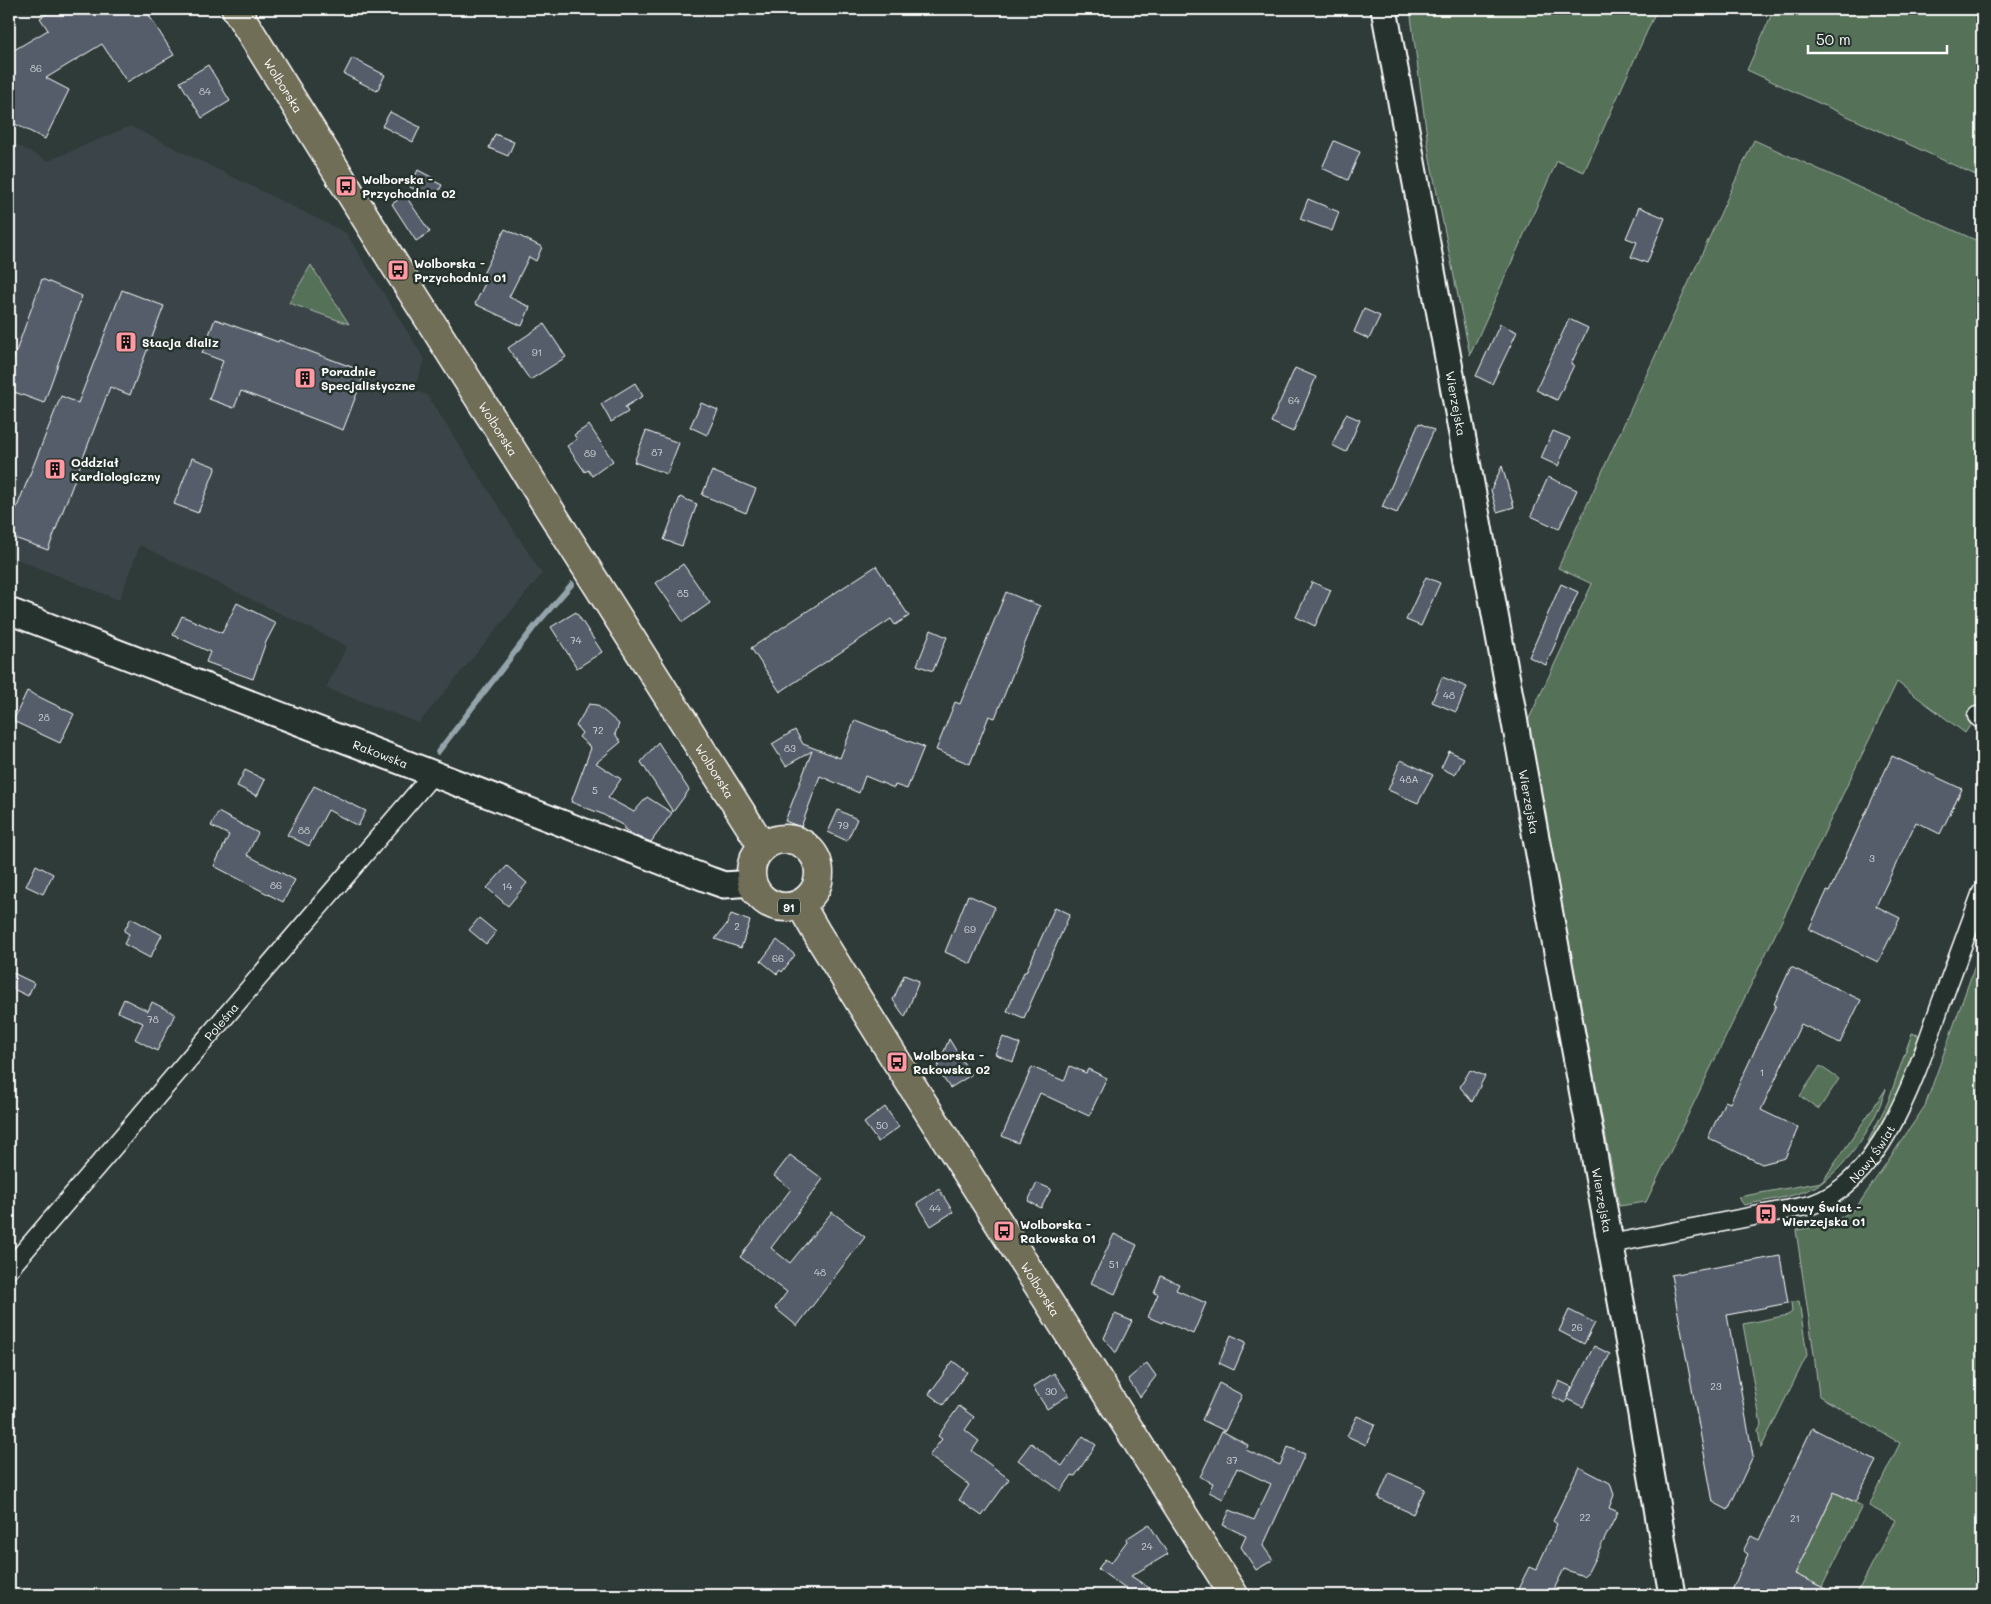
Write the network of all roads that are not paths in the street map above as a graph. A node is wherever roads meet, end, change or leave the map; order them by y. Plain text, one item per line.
1 (236, 9) edge
2 (1384, 9) edge
3 (9, 611) edge
4 (433, 774) junction
5 (763, 847) junction
6 (752, 883) junction
7 (1982, 892) edge
8 (800, 904) junction
9 (1610, 1244) junction
10 (9, 1269) edge
11 (1234, 1595) edge
12 (1672, 1595) edge

1 - 5 main road, Wolborska
2 - 9 street, Wierzejska
3 - 4 street, Rakowska
4 - 6 street, Rakowska
4 - 10 street, Poleśna
5 - 6 main road
5 - 8 main road, 91
6 - 8 main road, 91
7 - 9 street, Nowy Świat
8 - 11 main road, Wolborska / 91
9 - 12 street, Wierzejska

